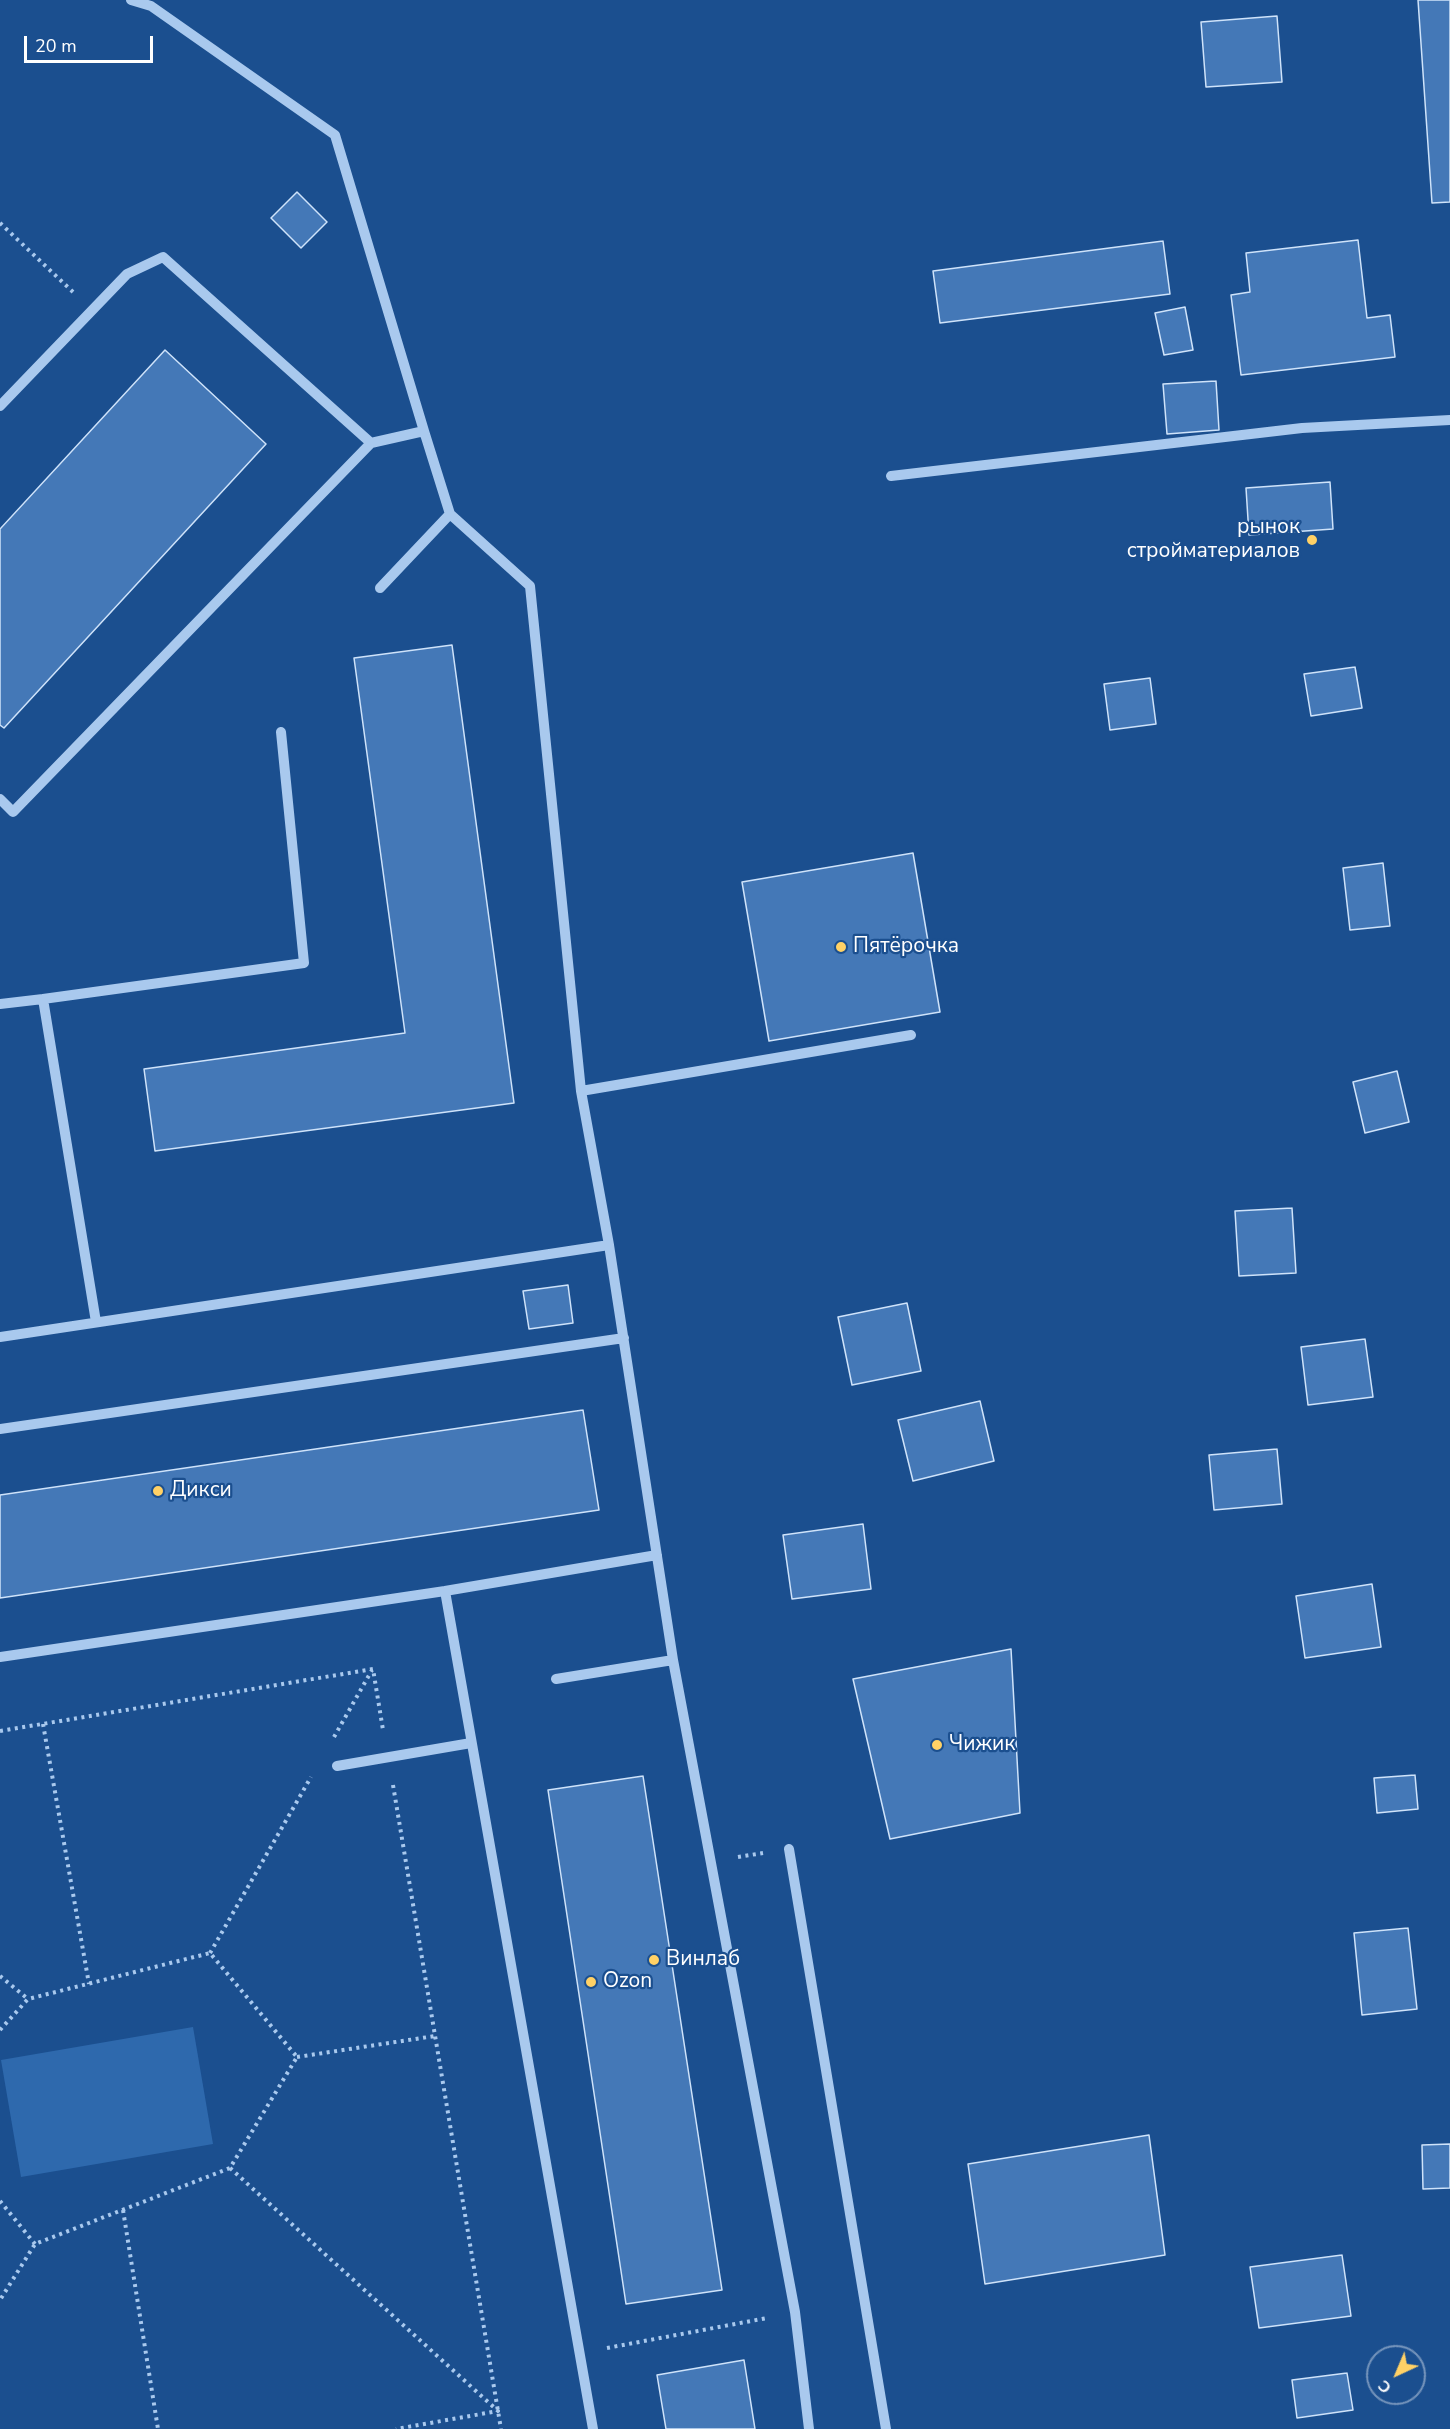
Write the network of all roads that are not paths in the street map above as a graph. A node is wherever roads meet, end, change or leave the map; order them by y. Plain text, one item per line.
1 (131, 0) edge
2 (0, 406) edge
3 (1450, 420) edge
4 (424, 430) junction
5 (370, 443) junction
6 (891, 476) dead end
7 (450, 514) junction
8 (380, 588) dead end
9 (281, 732) dead end
10 (0, 799) edge
11 (43, 999) junction
12 (0, 1004) edge
13 (911, 1035) dead end
14 (581, 1091) junction
15 (609, 1245) junction
16 (96, 1322) junction
17 (0, 1337) edge
18 (624, 1338) junction
19 (0, 1429) edge
20 (657, 1555) junction
21 (445, 1591) junction
22 (0, 1657) edge
23 (673, 1660) junction
24 (556, 1679) dead end
25 (471, 1743) junction
26 (337, 1766) dead end
27 (789, 1849) road end
28 (593, 2429) edge
29 (809, 2429) edge
30 (886, 2429) edge

1 - 4 lane
2 - 5 lane
3 - 6 lane
4 - 5 lane
4 - 7 lane
5 - 10 lane
7 - 8 lane
7 - 14 lane
9 - 11 lane
11 - 12 lane
11 - 16 lane
13 - 14 lane
14 - 15 lane
15 - 16 lane
15 - 18 lane
16 - 17 lane
18 - 19 lane
18 - 20 lane
20 - 21 lane
20 - 23 lane
21 - 22 lane
21 - 25 lane
23 - 24 lane
23 - 29 lane
25 - 26 lane
25 - 28 lane
27 - 30 lane

